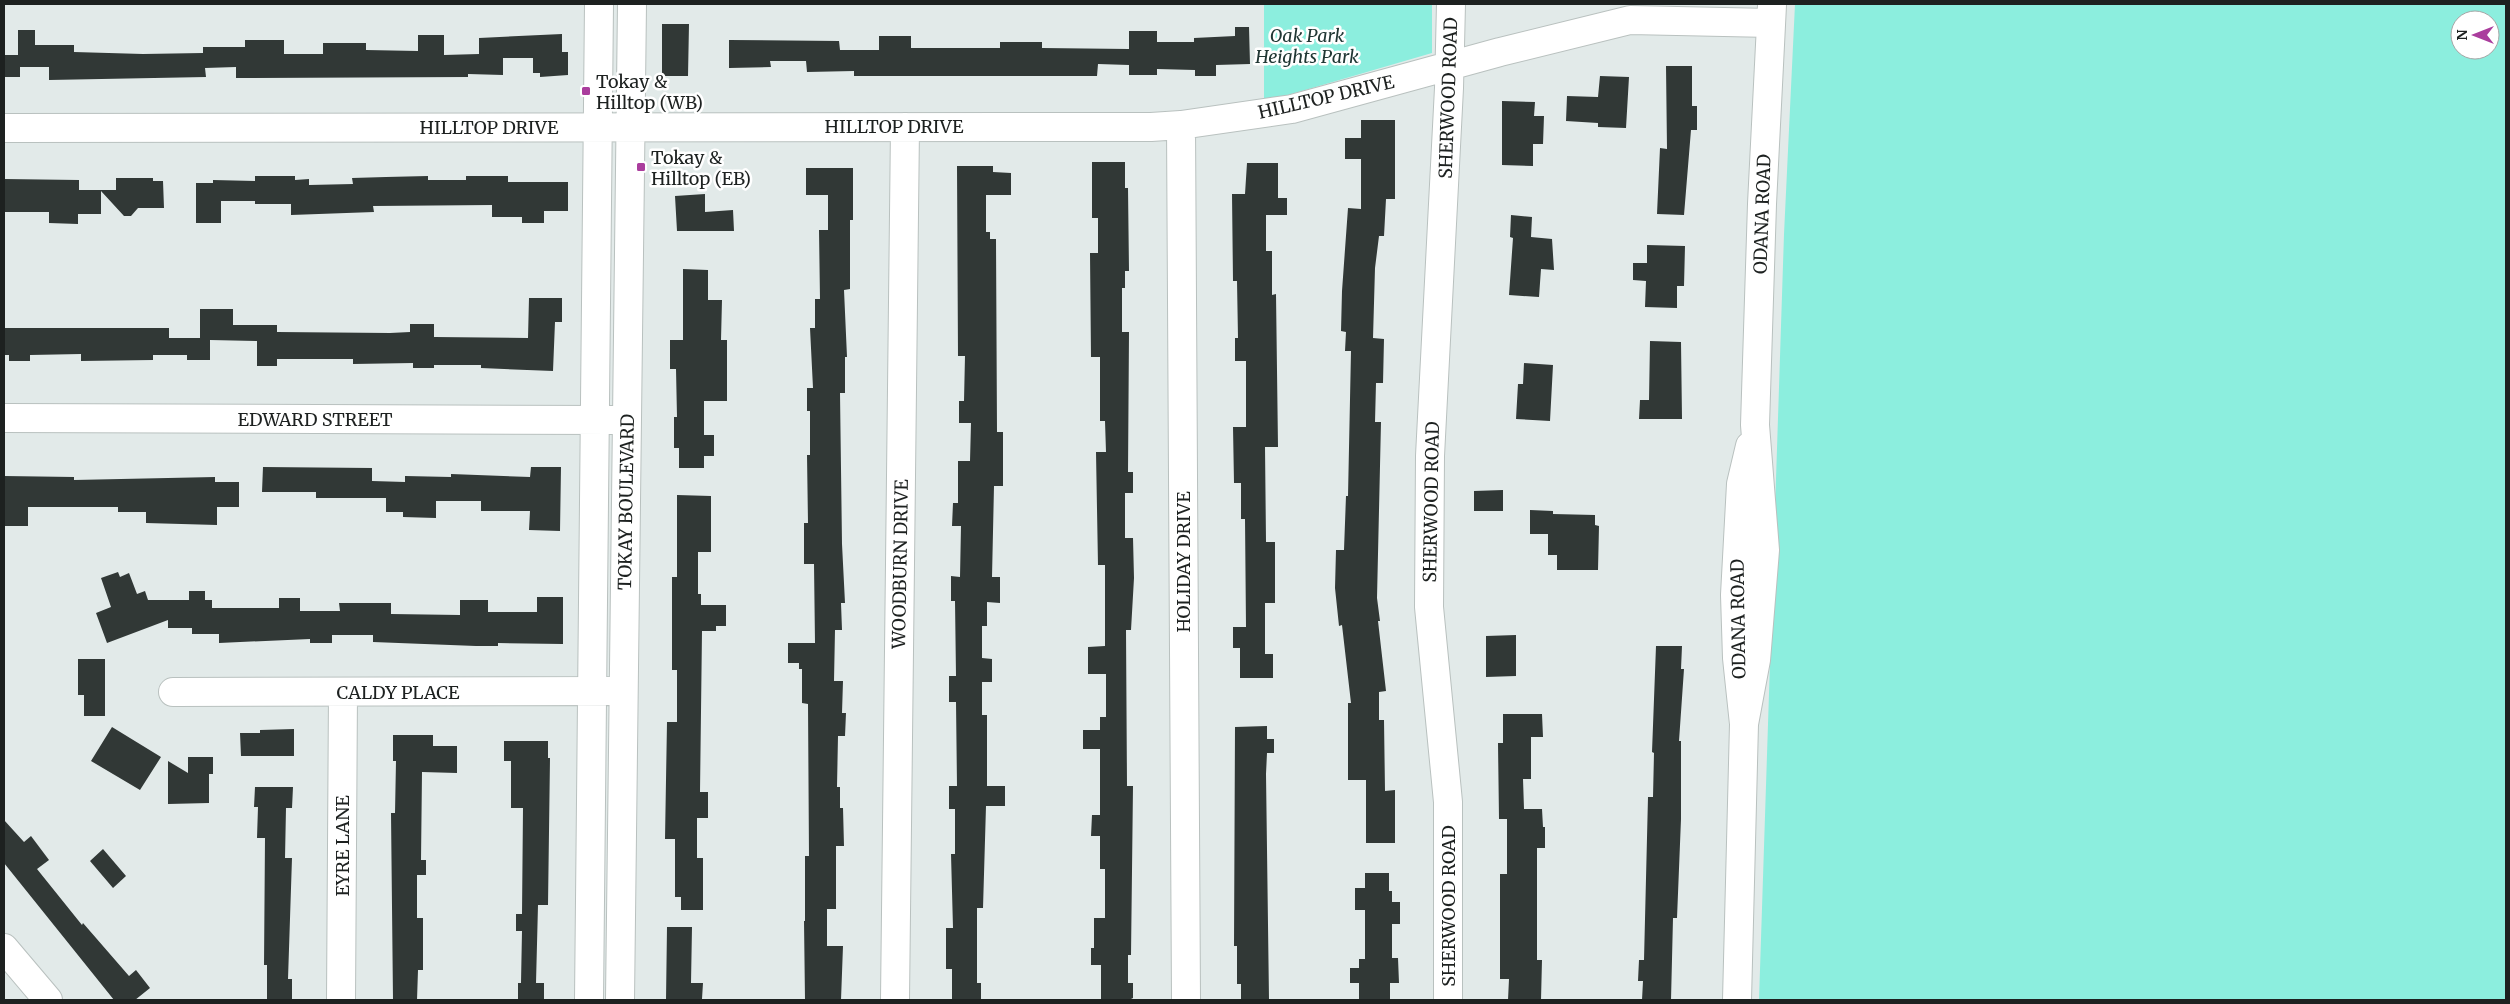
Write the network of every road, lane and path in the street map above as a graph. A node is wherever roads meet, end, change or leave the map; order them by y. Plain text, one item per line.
1 (599, 4) edge
2 (632, 4) edge
3 (1451, 4) edge
4 (1772, 13) edge
5 (1450, 66) junction
6 (1181, 125) junction
7 (597, 127) junction
8 (631, 127) junction
9 (905, 127) junction
10 (4, 128) edge
11 (4, 418) edge
12 (596, 420) junction
13 (627, 420) junction
14 (592, 691) junction
15 (623, 691) junction
16 (173, 692) dead end
17 (343, 692) junction
18 (4, 948) edge
19 (48, 1000) edge
20 (341, 1000) edge
21 (589, 1000) edge
22 (620, 1000) edge
23 (895, 1000) edge
24 (1186, 1000) edge
25 (1448, 1000) edge
26 (1737, 1000) edge

1 - 7 street, TOKAY BOULEVARD
2 - 8 street, TOKAY BOULEVARD
3 - 5 street, SHERWOOD ROAD
4 - 5 street, HILLTOP DRIVE
4 - 26 street, ODANA ROAD
5 - 6 street, HILLTOP DRIVE
5 - 25 street, SHERWOOD ROAD
6 - 9 street, HILLTOP DRIVE
6 - 24 street, HOLIDAY DRIVE
7 - 8 street, HILLTOP DRIVE
7 - 10 street, HILLTOP DRIVE
7 - 12 street, TOKAY BOULEVARD
8 - 9 street, HILLTOP DRIVE
8 - 13 street, TOKAY BOULEVARD
9 - 23 street, WOODBURN DRIVE
11 - 12 street, EDWARD STREET
12 - 13 street, EDWARD STREET
12 - 14 street, TOKAY BOULEVARD
13 - 15 street, TOKAY BOULEVARD
14 - 15 street, CALDY PLACE
14 - 17 street, CALDY PLACE
14 - 21 street, TOKAY BOULEVARD
15 - 22 street, TOKAY BOULEVARD
16 - 17 street, CALDY PLACE
17 - 20 street, EYRE LANE
18 - 19 street

